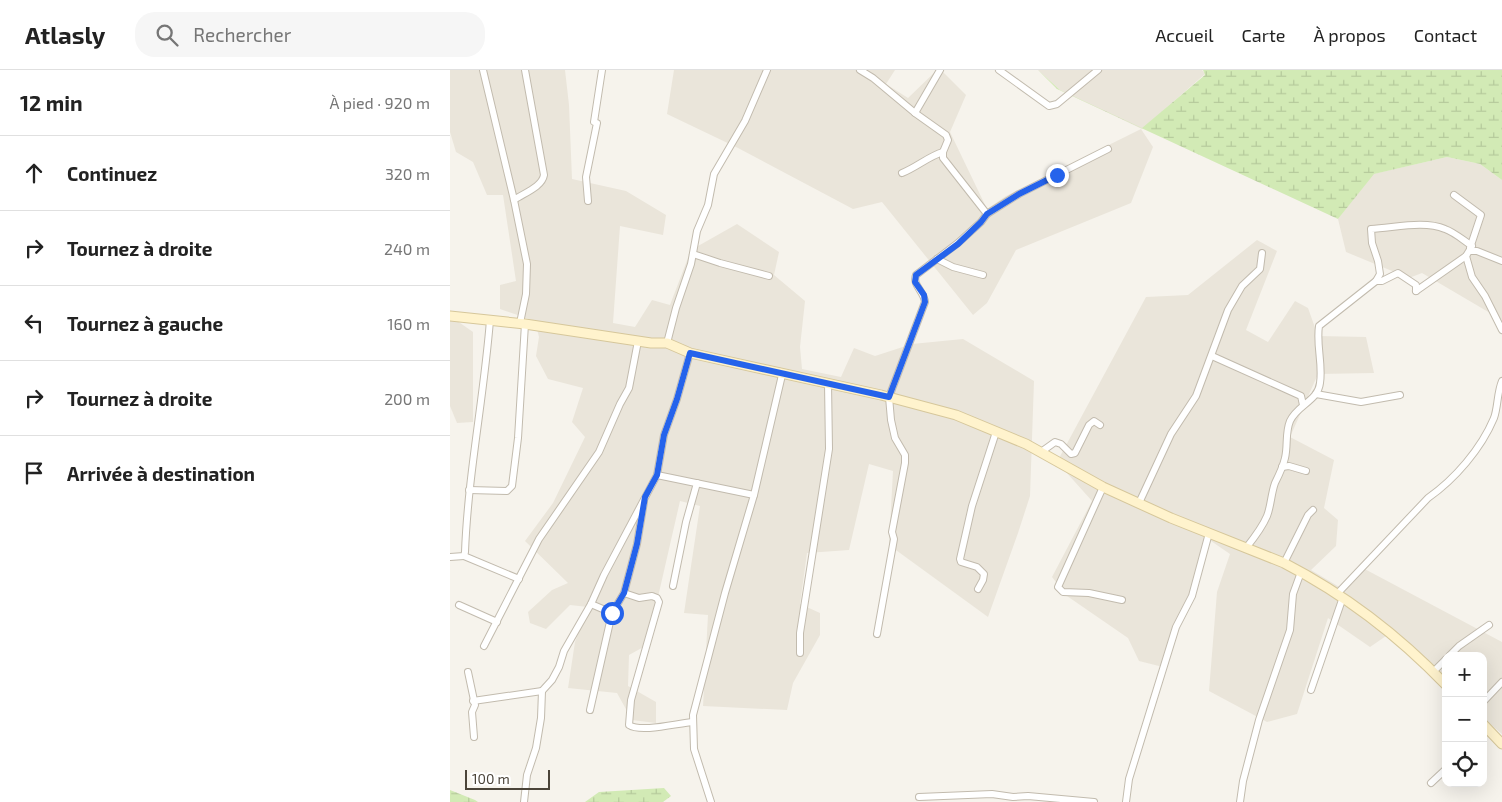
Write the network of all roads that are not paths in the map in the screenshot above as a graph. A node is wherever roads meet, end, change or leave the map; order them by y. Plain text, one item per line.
1 (483, 70) edge
2 (525, 70) edge
3 (602, 70) edge
4 (767, 70) edge
5 (860, 70) edge
6 (940, 70) edge
7 (999, 70) edge
8 (1098, 70) edge
9 (915, 113) junction
10 (1108, 149) dead end
11 (943, 152) junction
12 (902, 173) dead end
13 (1454, 195) dead end
14 (514, 200) junction
15 (588, 201) dead end
16 (987, 214) junction
17 (1469, 251) junction
18 (1262, 253) dead end
19 (693, 254) junction
20 (937, 259) junction
21 (1502, 261) edge
22 (983, 275) dead end
23 (770, 276) dead end
24 (1376, 281) junction
25 (450, 316) edge
26 (490, 320) junction
27 (523, 323) junction
28 (1502, 330) edge
29 (638, 341) junction
30 (667, 343) junction
31 (690, 353) junction
32 (1212, 356) junction
33 (780, 372) junction
34 (1502, 381) edge
35 (828, 383) junction
36 (1316, 394) junction
37 (1400, 395) dead end
38 (889, 397) junction
39 (1303, 405) junction
40 (1100, 425) dead end
41 (996, 432) junction
42 (1041, 452) junction
43 (1282, 467) junction
44 (1306, 471) dead end
45 (657, 475) junction
46 (697, 483) junction
47 (1103, 487) junction
48 (469, 490) junction
49 (754, 495) junction
50 (645, 497) junction
51 (1139, 504) junction
52 (1313, 510) dead end
53 (1209, 533) junction
54 (1246, 548) junction
55 (464, 556) junction
56 (450, 557) edge
57 (1284, 563) junction
58 (1301, 572) junction
59 (519, 579) junction
60 (673, 586) dead end
61 (978, 589) dead end
62 (624, 593) junction
63 (1340, 596) junction
64 (1122, 600) dead end
65 (591, 604) junction
66 (459, 605) dead end
67 (612, 613) junction
68 (497, 622) junction
69 (1489, 625) dead end
70 (877, 634) dead end
71 (484, 646) dead end
72 (1453, 652) edge
73 (800, 653) dead end
74 (1442, 663) edge
75 (468, 672) dead end
76 (1433, 672) junction
77 (1442, 681) edge
78 (1502, 682) edge
79 (1311, 690) dead end
80 (542, 691) junction
81 (1487, 698) edge
82 (473, 701) junction
83 (590, 710) dead end
84 (693, 722) junction
85 (1487, 730) edge
86 (474, 737) dead end
87 (1502, 744) edge
88 (1442, 773) edge
89 (1431, 783) dead end
90 (920, 797) dead end
91 (1013, 799) edge
92 (524, 802) edge
93 (711, 802) edge
94 (1094, 802) edge
95 (1126, 802) edge
96 (1240, 802) edge

1 - 14 street
2 - 14 street
3 - 15 street
4 - 19 street
5 - 9 street
6 - 9 street
7 - 8 street
9 - 11 street
10 - 16 street
11 - 12 street
11 - 16 street
13 - 17 street
14 - 27 street
16 - 20 street
17 - 21 street
17 - 24 street
17 - 24 street
17 - 28 street
18 - 32 street
19 - 23 street
19 - 30 street
20 - 22 street
20 - 38 street
24 - 36 street
25 - 26 street
26 - 27 street
26 - 48 street
27 - 29 street
27 - 48 street
29 - 30 street
29 - 59 street
30 - 31 street
31 - 33 street
31 - 45 street
32 - 39 street
32 - 51 street
33 - 35 street
33 - 49 street
34 - 63 street
35 - 38 street
35 - 73 street
36 - 37 street
36 - 39 street
38 - 41 street
38 - 70 street
39 - 43 street
40 - 42 street
41 - 42 street
41 - 61 street
42 - 47 street
43 - 44 street
43 - 54 street
45 - 46 street
45 - 50 street
46 - 49 street
46 - 60 street
47 - 51 street
47 - 64 street
48 - 55 street
49 - 84 street
50 - 62 street
50 - 65 street
51 - 53 street
52 - 57 street
53 - 54 street
53 - 95 street
54 - 57 street
55 - 56 street
55 - 59 street
57 - 58 street
58 - 63 street
58 - 96 street
59 - 68 street
62 - 67 street
62 - 84 street
63 - 76 street
63 - 79 street
65 - 67 street
65 - 80 street
66 - 68 street
67 - 83 street
68 - 71 street
69 - 72 street
74 - 76 street
75 - 82 street
76 - 77 street
78 - 81 street
80 - 82 street
80 - 92 street
82 - 86 street
84 - 93 street
85 - 87 street
88 - 89 street
90 - 91 street
91 - 94 street

